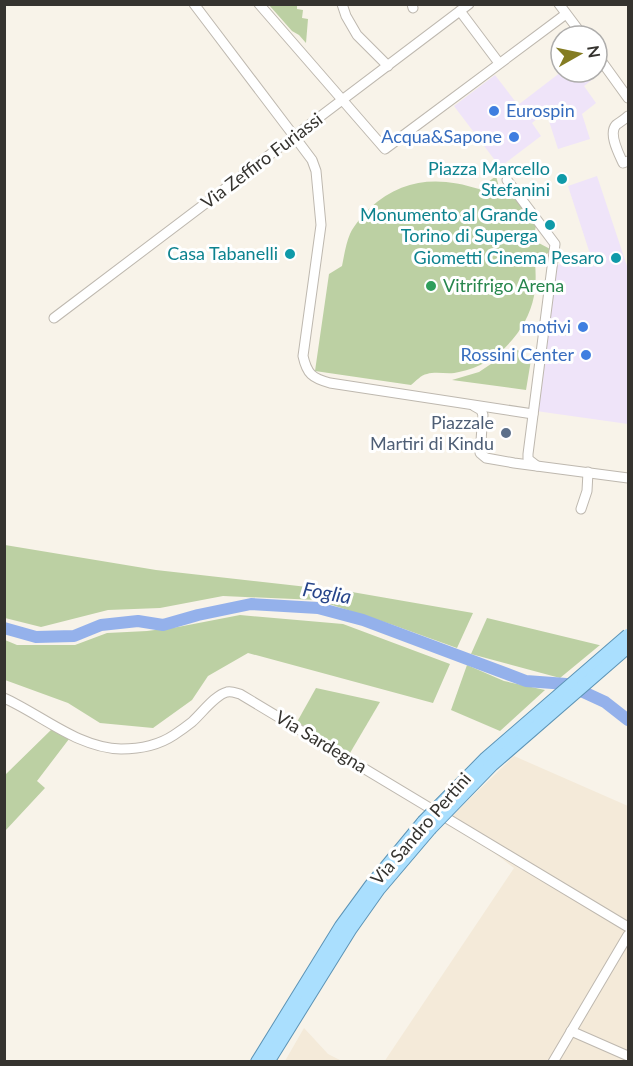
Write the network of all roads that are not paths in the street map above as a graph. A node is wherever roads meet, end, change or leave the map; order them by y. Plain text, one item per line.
1 (194, 4) edge
2 (259, 4) edge
3 (342, 4) edge
4 (469, 4) edge
5 (559, 4) edge
6 (460, 11) junction
7 (566, 14) junction
8 (574, 24) edge
9 (499, 63) junction
10 (388, 66) junction
11 (609, 72) edge
12 (628, 98) edge
13 (342, 100) junction
14 (628, 116) edge
15 (294, 136) junction
16 (628, 161) edge
17 (507, 180) dead end
18 (54, 318) dead end
19 (473, 405) junction
20 (533, 414) junction
21 (537, 466) junction
22 (588, 472) junction
23 (628, 478) edge
24 (581, 509) dead end
25 (628, 635) edge
26 (628, 647) edge
27 (4, 698) edge
28 (426, 825) junction
29 (628, 927) edge
30 (628, 935) edge
31 (571, 1031) junction
32 (628, 1056) edge
33 (257, 1062) edge
34 (268, 1062) edge
35 (553, 1062) edge

1 - 15 street
2 - 13 street
3 - 10 street
4 - 6 street, Via Zeffiro Furiassi
5 - 7 street
6 - 9 street
6 - 10 street, Via Zeffiro Furiassi
7 - 8 street
7 - 9 street
9 - 13 street
10 - 13 street, Via Zeffiro Furiassi
11 - 12 street
13 - 15 street, Via Zeffiro Furiassi
14 - 16 street
15 - 18 street, Via Zeffiro Furiassi
15 - 19 street
17 - 20 street
19 - 20 street
19 - 21 street
20 - 21 street
21 - 22 street
22 - 23 street
22 - 24 street
25 - 28 main road, Via Sandro Pertini, bridge
26 - 28 main road, Via Sandro Pertini, bridge
27 - 29 street, Via Sardegna
28 - 33 main road, Via Sandro Pertini
28 - 34 main road, Via Sandro Pertini
30 - 31 street
31 - 32 street
31 - 35 street

